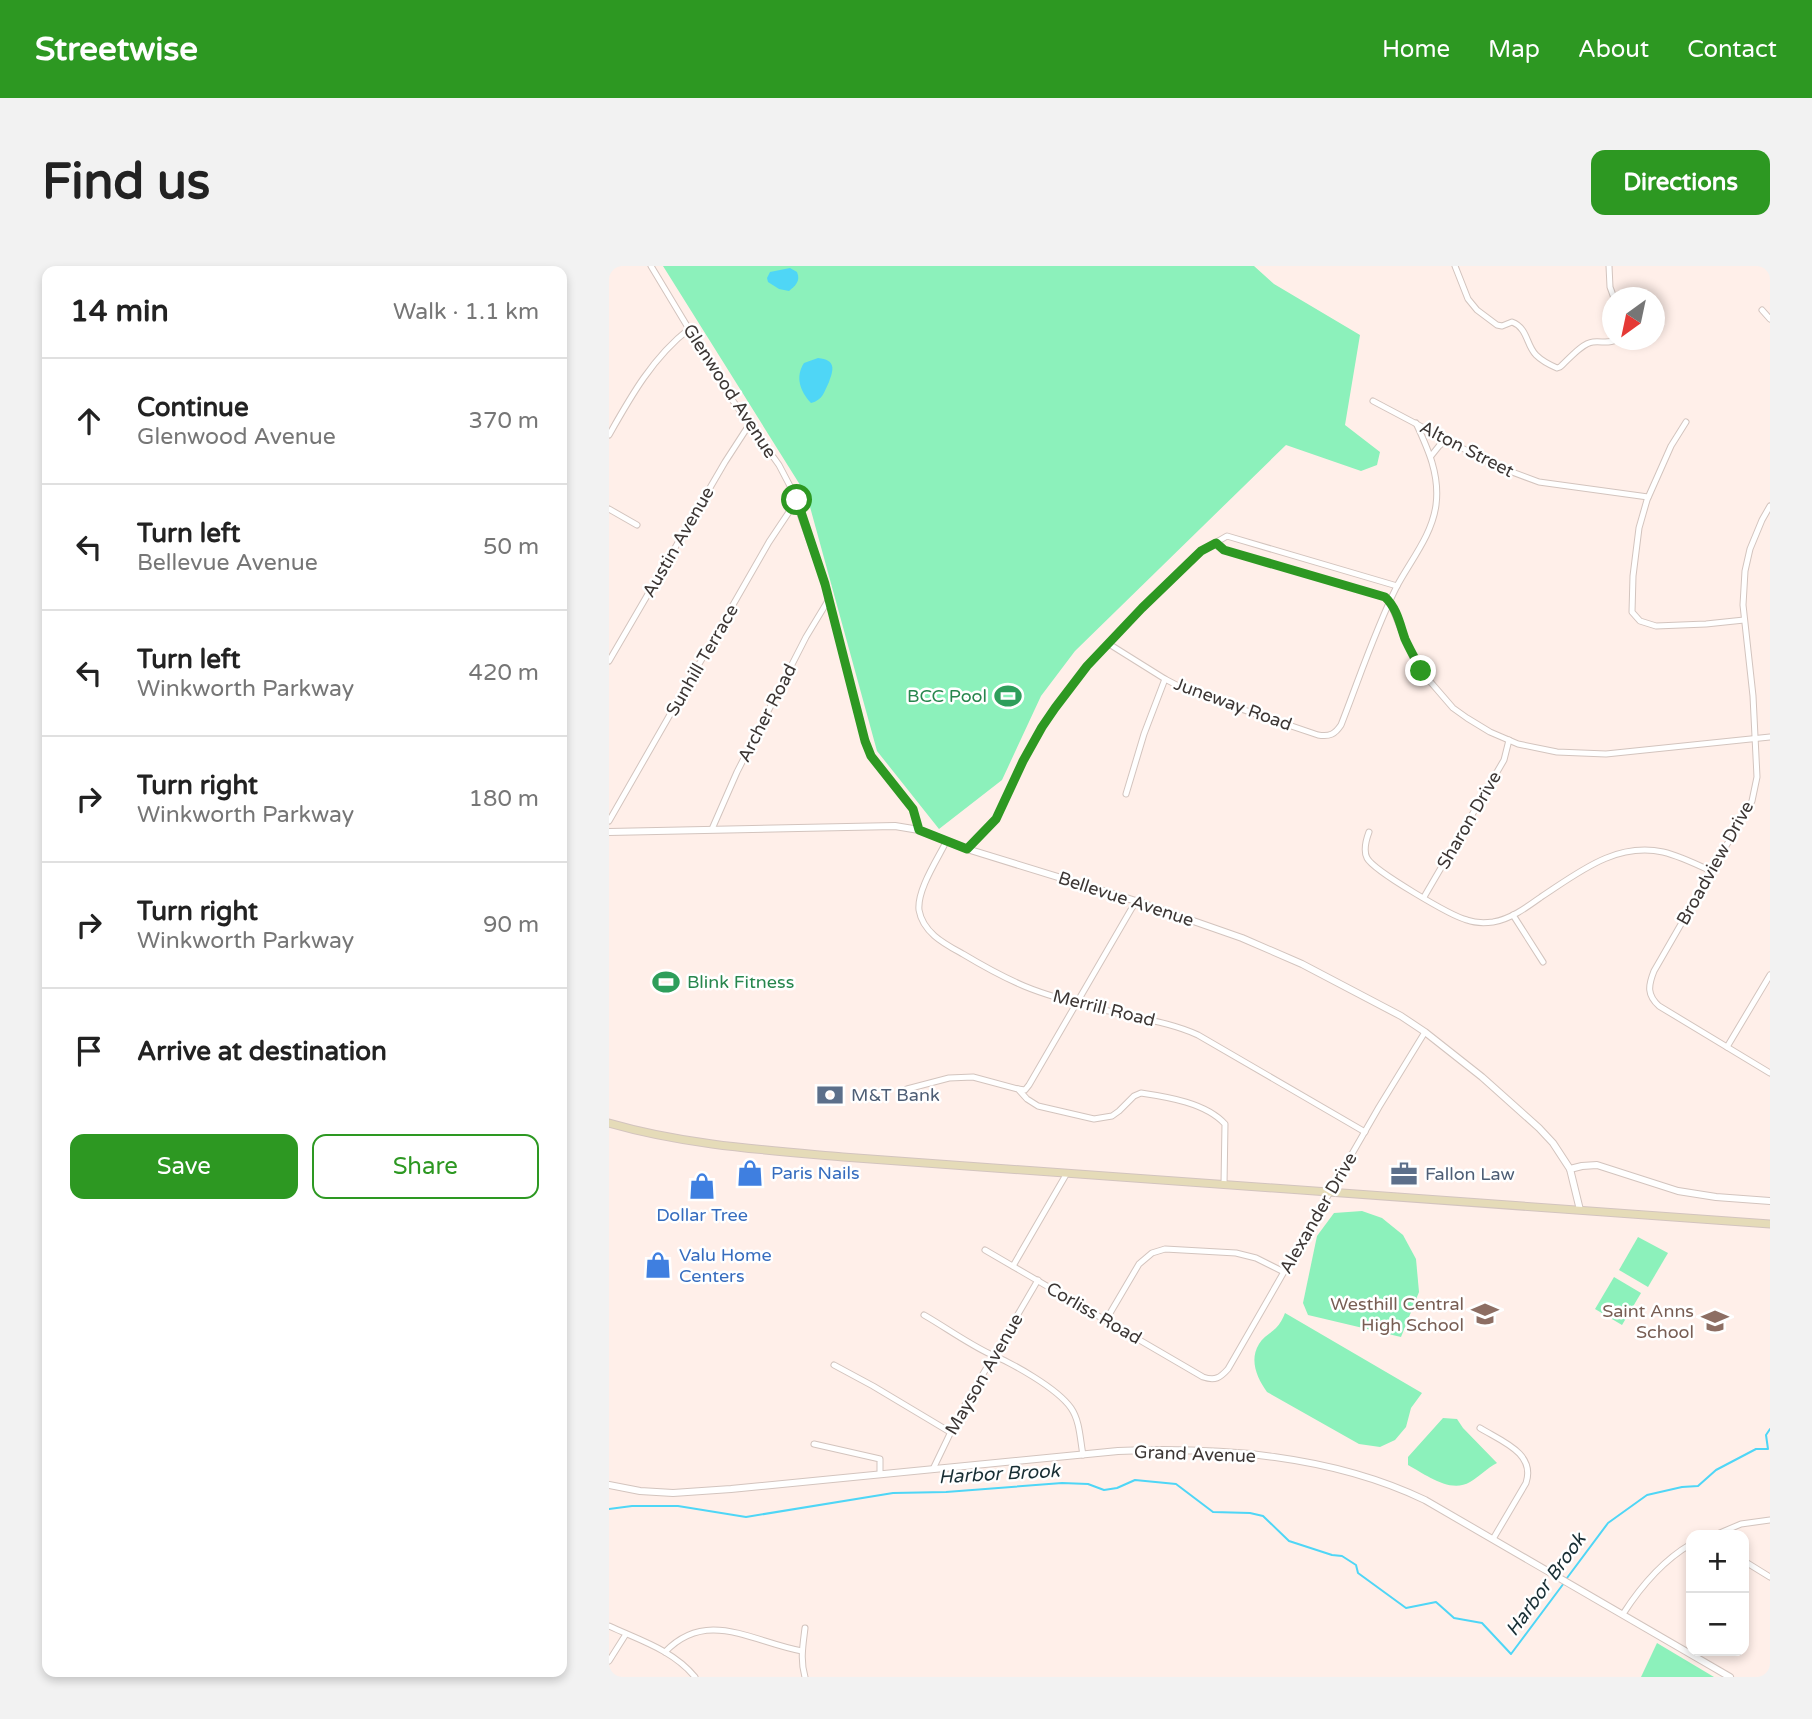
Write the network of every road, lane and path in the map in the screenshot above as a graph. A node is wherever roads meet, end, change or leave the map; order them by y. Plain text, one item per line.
1 (651, 266) edge
2 (1455, 266) edge
3 (1609, 266) edge
4 (1610, 287) edge
5 (1762, 310) dead end
6 (1770, 319) edge
7 (689, 329) junction
8 (1602, 343) edge
9 (1373, 401) dead end
10 (1686, 422) dead end
11 (1416, 423) junction
12 (750, 425) junction
13 (609, 435) edge
14 (1447, 439) junction
15 (1431, 456) junction
16 (1648, 497) junction
17 (797, 500) junction
18 (1770, 506) edge
19 (609, 509) edge
20 (637, 525) dead end
21 (1216, 543) junction
22 (1397, 586) junction
23 (829, 599) junction
24 (1390, 602) junction
25 (1744, 620) junction
26 (1109, 644) junction
27 (609, 662) edge
28 (1165, 679) junction
29 (1770, 737) edge
30 (1755, 738) junction
31 (1509, 740) junction
32 (1126, 794) dead end
33 (609, 821) edge
34 (712, 830) junction
35 (919, 830) junction
36 (609, 832) edge
37 (1369, 832) dead end
38 (946, 842) junction
39 (967, 849) junction
40 (1713, 872) junction
41 (1424, 897) junction
42 (1136, 901) junction
43 (1513, 915) junction
44 (1543, 962) dead end
45 (1770, 975) edge
46 (1077, 1003) junction
47 (1426, 1032) junction
48 (1727, 1047) junction
49 (1770, 1073) edge
50 (1018, 1088) junction
51 (907, 1089) dead end
52 (609, 1123) edge
53 (1365, 1132) junction
54 (1570, 1169) junction
55 (1067, 1173) junction
56 (1224, 1184) junction
57 (1330, 1192) junction
58 (1770, 1202) edge
59 (1580, 1210) junction
60 (1770, 1224) edge
61 (985, 1251) dead end
62 (1013, 1266) junction
63 (1284, 1272) junction
64 (1038, 1280) junction
65 (924, 1315) dead end
66 (1106, 1320) junction
67 (994, 1355) junction
68 (834, 1365) dead end
69 (1203, 1377) joint
70 (1480, 1428) dead end
71 (950, 1433) junction
72 (814, 1444) dead end
73 (1083, 1455) junction
74 (933, 1469) junction
75 (880, 1474) junction
76 (609, 1485) edge
77 (1770, 1520) edge
78 (1727, 1530) edge
79 (1493, 1539) junction
80 (1686, 1548) edge
81 (1749, 1564) edge
82 (1770, 1577) edge
83 (1623, 1614) junction
84 (609, 1626) edge
85 (805, 1628) dead end
86 (626, 1634) junction
87 (801, 1651) junction
88 (665, 1652) junction
89 (609, 1661) edge
90 (695, 1677) edge
91 (805, 1677) edge
92 (1730, 1677) edge

1 - 7 street, Glenwood Avenue
2 - 8 street
3 - 4 street
5 - 6 street
7 - 12 street, Glenwood Avenue
7 - 13 street
9 - 11 street, Alton Street
10 - 16 street
11 - 14 street, Alton Street
11 - 15 street
12 - 17 street, Glenwood Avenue
12 - 27 street, Austin Avenue
14 - 15 street
14 - 16 street, Alton Street
15 - 22 street
16 - 25 street
17 - 23 street, Glenwood Avenue
17 - 33 street, Sunhill Terrace
18 - 25 street, Broadview Drive
19 - 20 street
21 - 22 street
21 - 24 street
21 - 26 street
22 - 24 street
23 - 34 street, Archer Road
23 - 35 street, Glenwood Avenue
24 - 28 street, Juneway Road
24 - 31 street
25 - 30 street, Broadview Drive
26 - 28 street, Juneway Road
26 - 39 street
28 - 32 street
29 - 30 street
30 - 31 street
30 - 40 street, Broadview Drive
31 - 41 street, Sharon Drive
34 - 35 street, Bellevue Avenue
34 - 36 street, Bellevue Avenue
35 - 38 street, Bellevue Avenue
37 - 41 street
38 - 39 street, Bellevue Avenue
38 - 46 street, Merrill Road
39 - 42 street, Bellevue Avenue
40 - 43 street
40 - 48 street, Broadview Drive
41 - 43 street
42 - 46 street
42 - 47 street, Bellevue Avenue
43 - 44 street
45 - 48 street
46 - 50 street
46 - 53 street, Merrill Road
47 - 53 street, Alexander Drive
47 - 54 street, Bellevue Avenue
48 - 49 street
50 - 51 street
50 - 56 street
52 - 55 main road
53 - 57 street, Alexander Drive
54 - 58 street
54 - 59 street, Bellevue Avenue
55 - 56 main road
55 - 62 street
56 - 57 main road
57 - 59 main road
57 - 63 street, Alexander Drive
59 - 60 main road
61 - 62 street, Corliss Road
62 - 64 street, Corliss Road
63 - 66 street
63 - 69 street, Alexander Drive
64 - 66 street, Corliss Road
64 - 67 street, Mayson Avenue
65 - 67 street
66 - 69 street, Corliss Road
67 - 71 street, Mayson Avenue
67 - 73 street
68 - 71 street
70 - 79 street
71 - 74 street, Mayson Avenue
72 - 75 street
73 - 74 street, Grand Avenue
73 - 79 street, Grand Avenue
74 - 75 street, Grand Avenue
75 - 76 street, Grand Avenue
77 - 78 street
79 - 83 street, Grand Avenue
80 - 83 street
81 - 82 street
83 - 92 street, Grand Avenue
84 - 86 street
85 - 87 street
86 - 88 street
86 - 89 street
87 - 88 street
87 - 91 street
88 - 90 street

